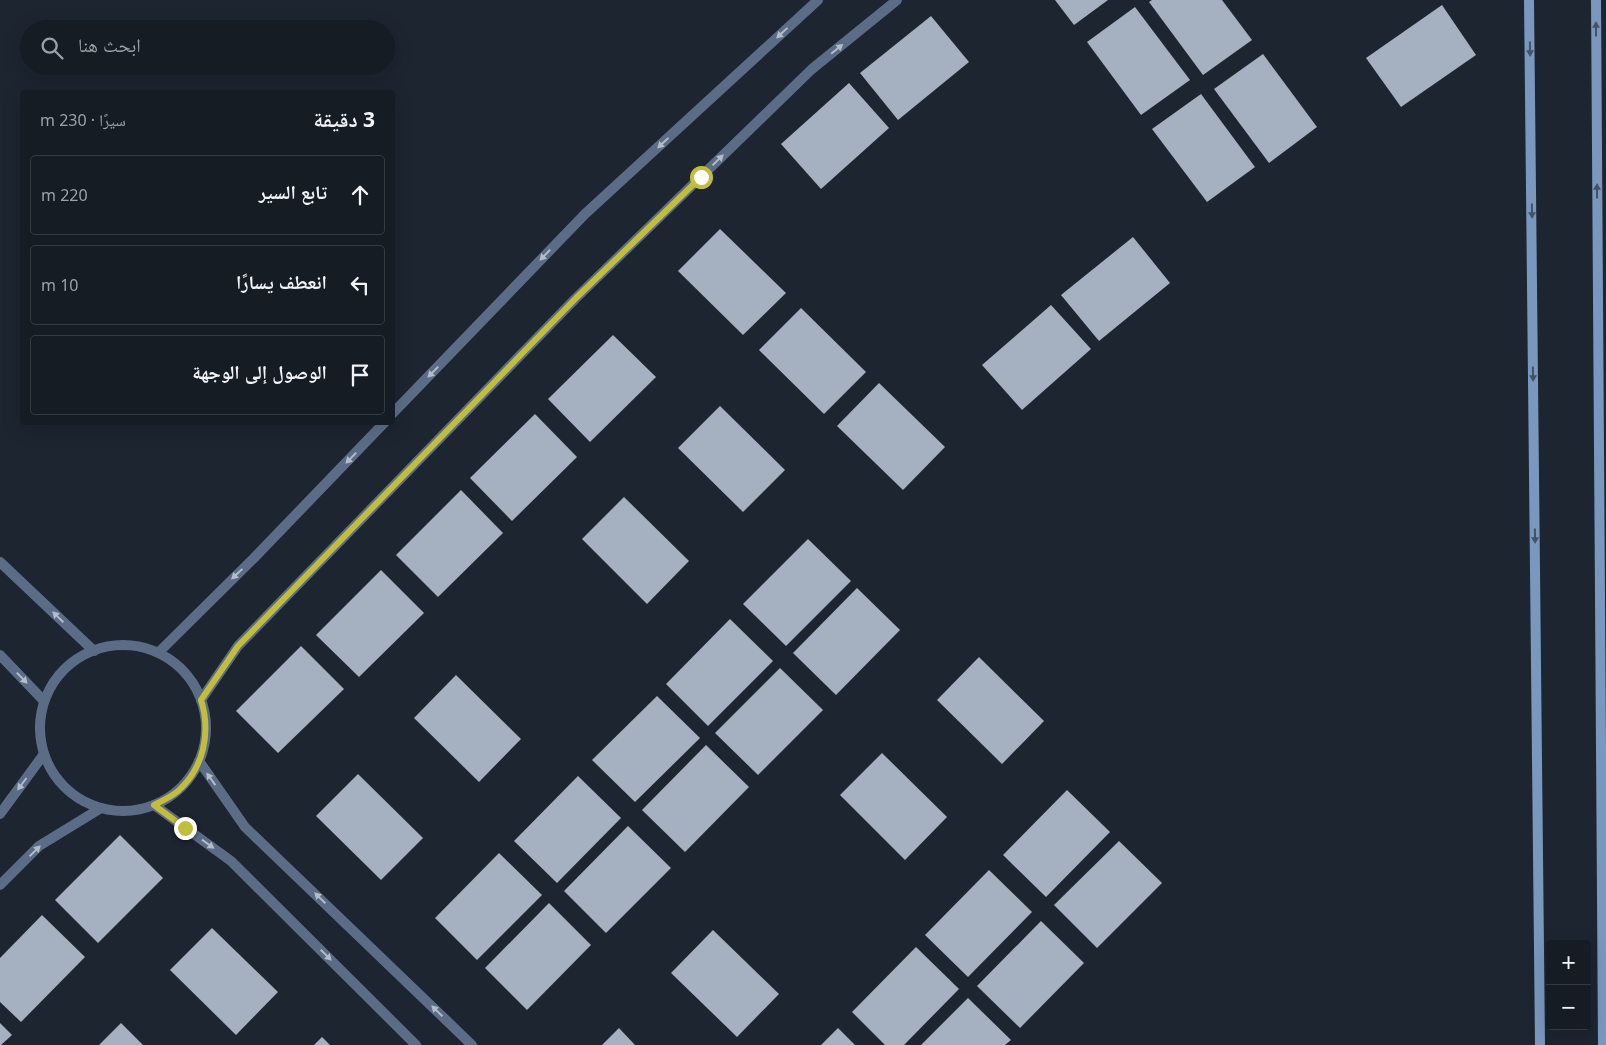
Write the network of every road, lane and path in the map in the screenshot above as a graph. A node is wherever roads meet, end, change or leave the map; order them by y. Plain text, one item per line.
1 (818, 0) edge
2 (897, 0) edge
3 (1530, 0) edge
4 (1596, 0) edge
5 (395, 411) edge
6 (382, 425) edge
7 (0, 562) edge
8 (94, 651) junction
9 (158, 652) junction
10 (0, 655) edge
11 (201, 700) junction
12 (44, 701) junction
13 (44, 754) junction
14 (199, 761) junction
15 (154, 805) junction
16 (101, 808) junction
17 (0, 814) edge
18 (0, 886) edge
19 (416, 1045) edge
20 (472, 1045) edge
21 (1540, 1045) edge
22 (1603, 1045) edge

1 -> 5 street
11 -> 2 street
3 -> 21 main road
22 -> 4 main road
6 -> 9 street
8 -> 7 street
8 - 9 street
8 - 12 street
9 - 11 street
10 -> 12 street
11 - 14 street
12 - 13 street
13 - 16 street
13 -> 17 street
14 - 15 street
20 -> 14 street
15 - 16 street
15 -> 19 street
18 -> 16 street

